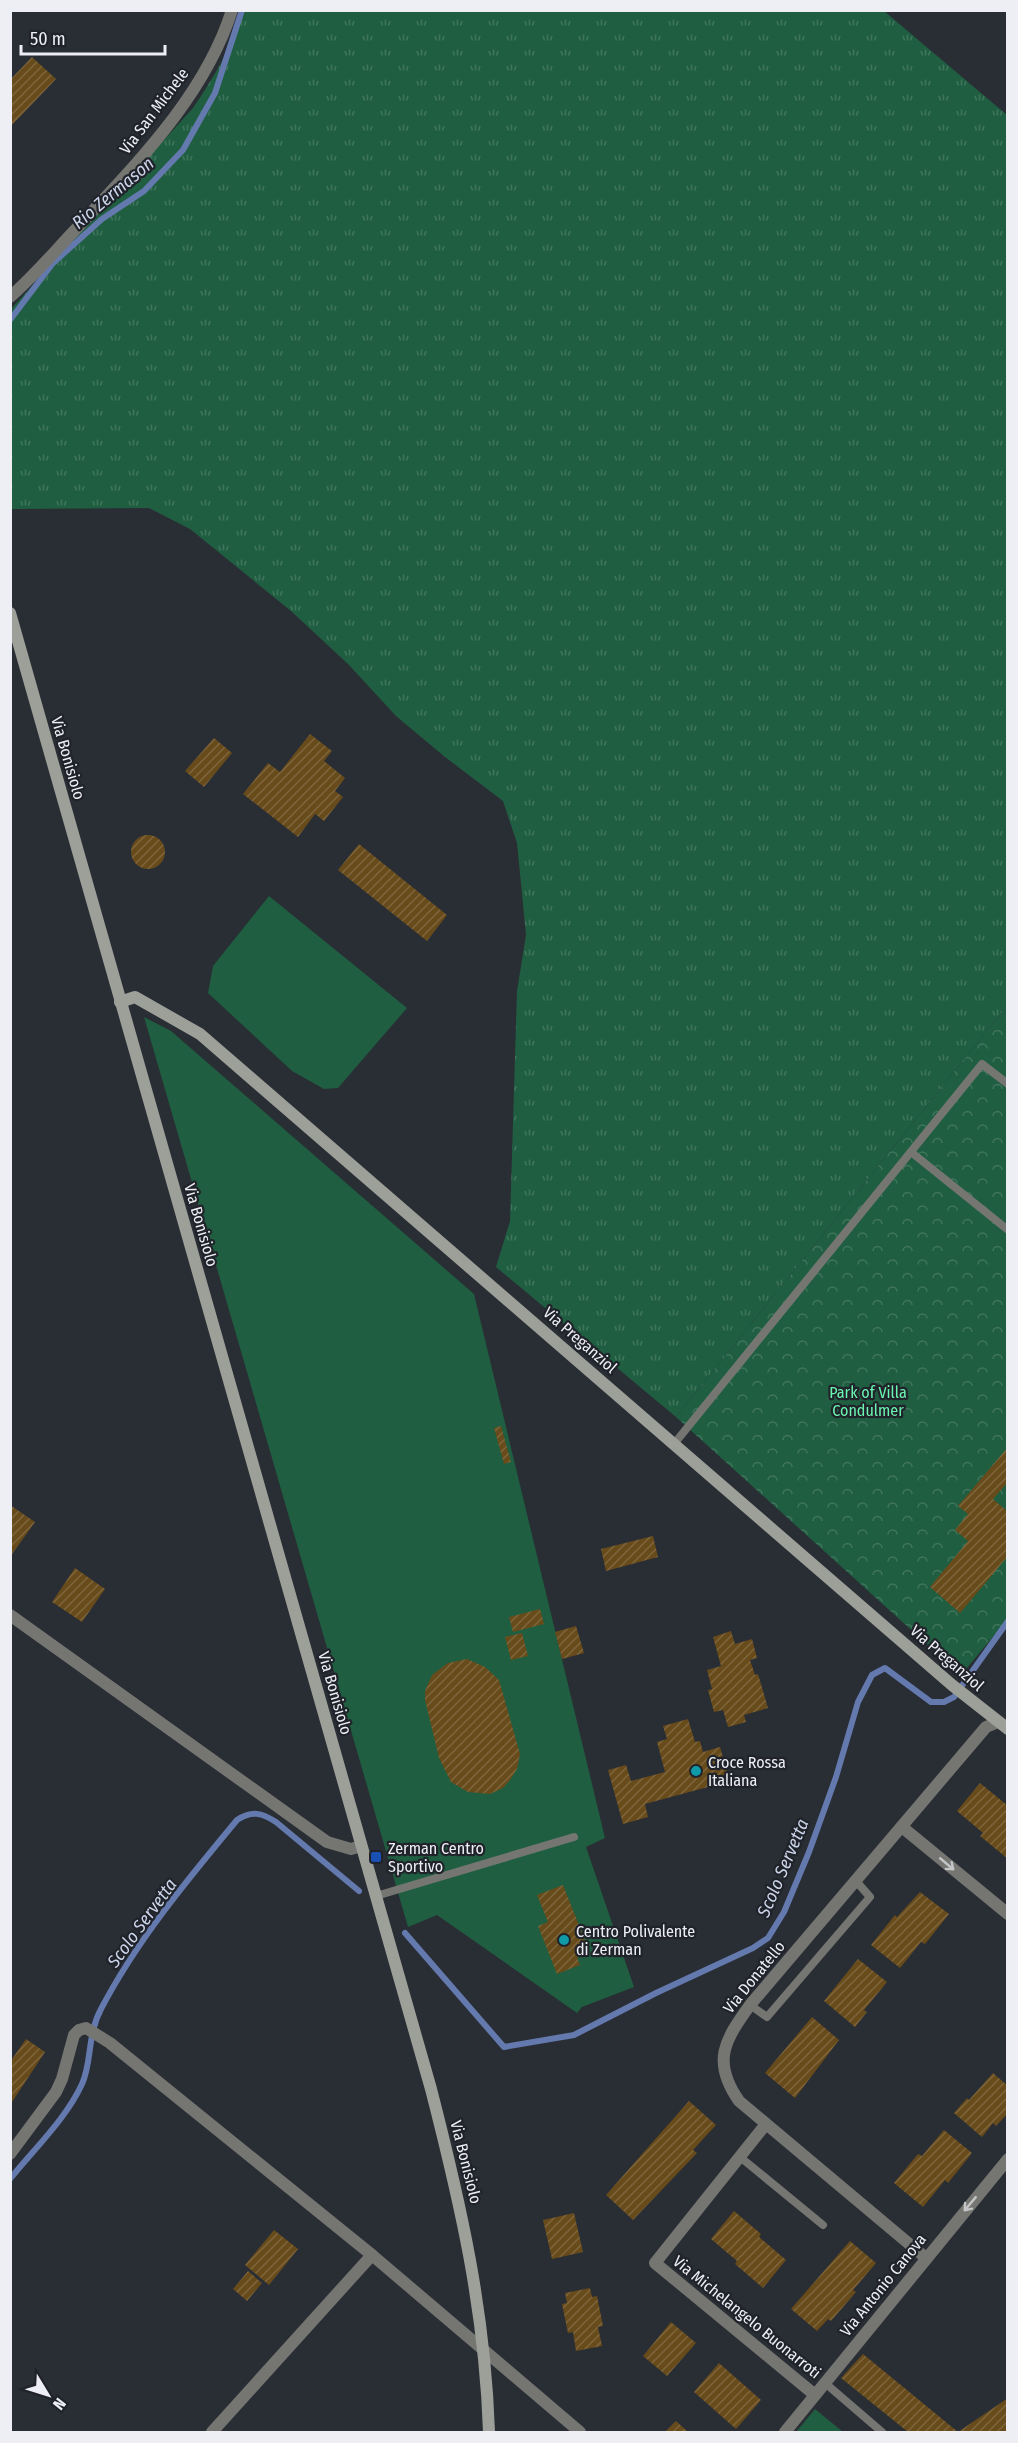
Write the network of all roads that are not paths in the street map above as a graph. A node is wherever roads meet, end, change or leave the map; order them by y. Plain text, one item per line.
1 (232, 10) edge
2 (10, 297) edge
3 (10, 613) edge
4 (120, 1002) junction
5 (1008, 1084) edge
6 (911, 1152) junction
7 (1008, 1230) edge
8 (674, 1444) junction
9 (10, 1615) edge
10 (997, 1726) edge
11 (902, 1827) junction
12 (574, 1837) dead end
13 (361, 1846) junction
14 (856, 1881) junction
15 (376, 1896) junction
16 (1008, 1914) edge
17 (750, 2005) junction
18 (766, 2124) junction
19 (10, 2154) edge
20 (740, 2157) junction
21 (1008, 2159) edge
22 (823, 2225) dead end
23 (372, 2255) junction
24 (926, 2258) junction
25 (485, 2350) junction
26 (825, 2383) junction
27 (815, 2395) junction
28 (212, 2433) edge
29 (489, 2433) edge
30 (580, 2433) edge
31 (785, 2433) edge
32 (882, 2433) edge

1 - 2 street, Via San Michele
3 - 4 main road, Via Bonisiolo
4 - 8 main road, Via Preganziol
4 - 13 main road, Via Bonisiolo
5 - 6 lane
6 - 7 lane
6 - 8 lane
8 - 10 main road, Via Preganziol
9 - 13 street
10 - 11 street, Via Donatello
11 - 14 street, Via Donatello
11 -> 16 street
12 - 15 lane
13 - 15 main road, Via Bonisiolo
14 - 17 street, Via Donatello
14 - 17 lane
15 - 25 main road, Via Bonisiolo
17 - 18 street, Via Donatello
18 - 20 street, Via Michelangelo Buonarroti
18 - 24 street, Via Donatello
19 - 23 street
20 - 22 lane
20 - 27 street, Via Michelangelo Buonarroti
21 -> 24 street, Via Antonio Canova
23 - 25 street
23 - 28 street
24 - 26 street, Via Antonio Canova
25 - 29 main road, Via Bonisiolo
25 - 30 street
26 - 27 street, Via Antonio Canova
26 - 32 lane, Via Michelangelo Buonarroti
27 - 31 street, Via Antonio Canova

